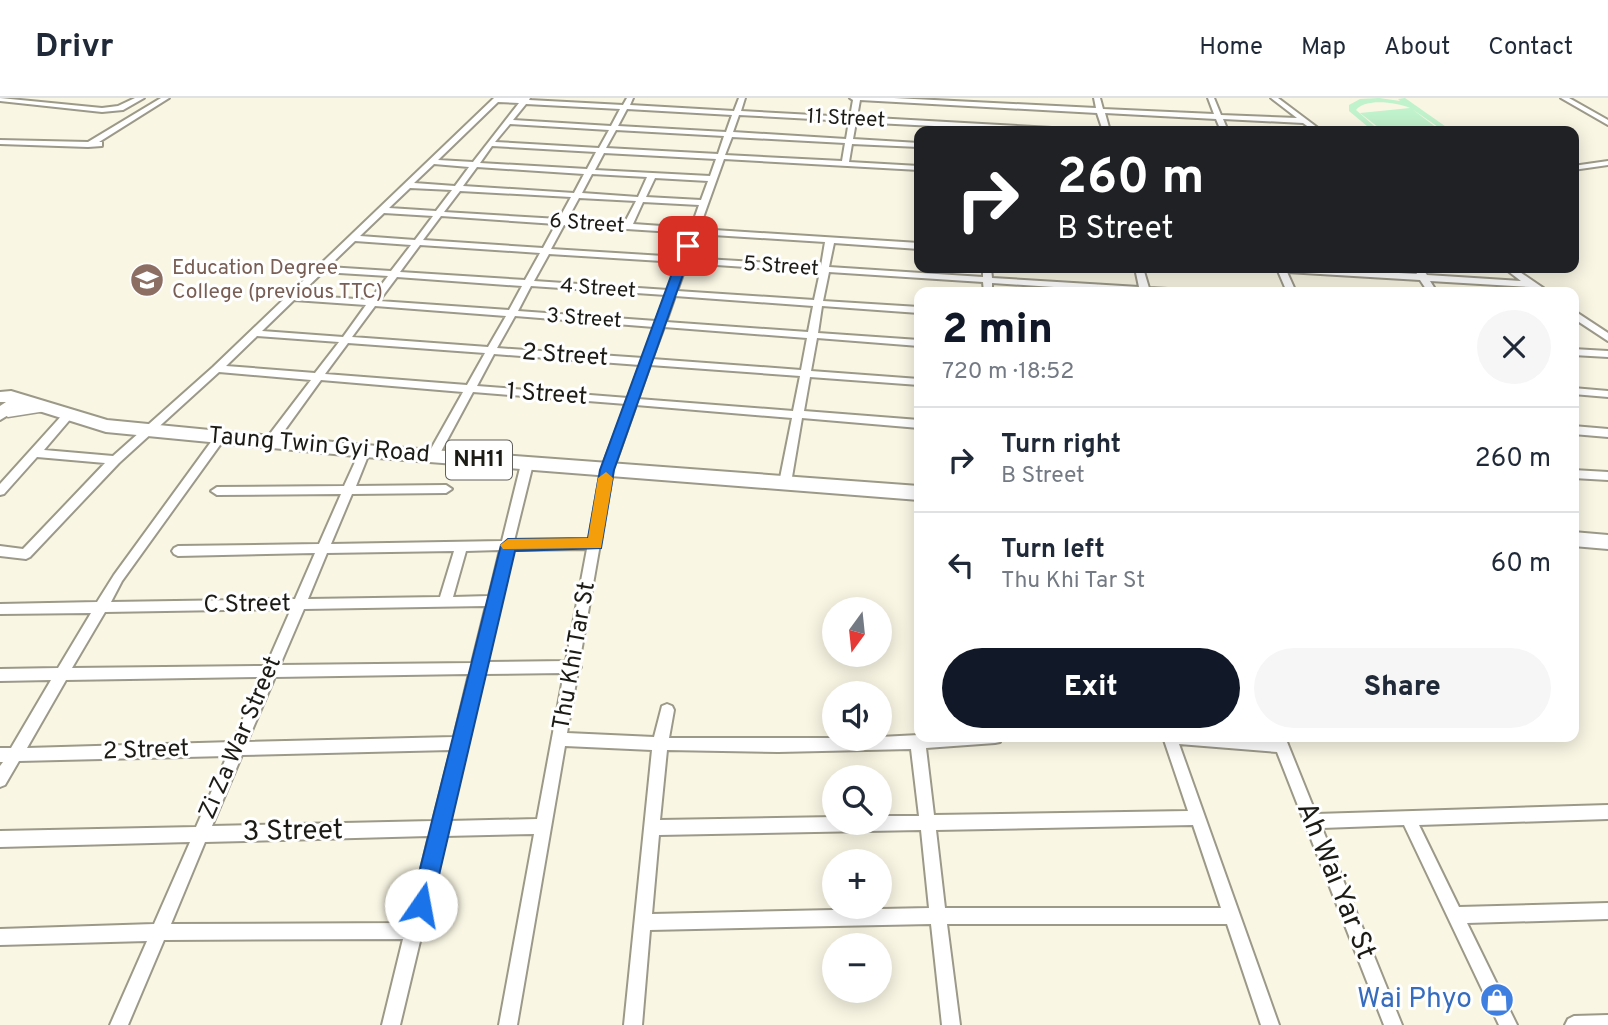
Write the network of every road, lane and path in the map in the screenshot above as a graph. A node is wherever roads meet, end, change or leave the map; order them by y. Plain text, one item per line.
1 (141, 98) edge
2 (166, 98) edge
3 (742, 98) edge
4 (855, 98) edge
5 (1097, 98) edge
6 (1211, 98) edge
7 (1275, 98) edge
8 (1564, 98) edge
9 (0, 99) edge
10 (497, 99) edge
11 (525, 100) edge
12 (984, 101) edge
13 (627, 103) edge
14 (120, 108) junction
15 (1100, 110) junction
16 (143, 112) junction
17 (735, 113) junction
18 (1218, 116) junction
19 (853, 120) junction
20 (509, 121) junction
21 (1305, 121) junction
22 (1608, 123) edge
23 (941, 126) edge
24 (985, 126) edge
25 (1105, 126) edge
26 (1222, 126) edge
27 (1312, 126) edge
28 (613, 128) junction
29 (728, 134) junction
30 (849, 141) junction
31 (0, 142) edge
32 (99, 144) dead end
33 (490, 144) junction
34 (88, 145) junction
35 (914, 145) edge
36 (601, 150) junction
37 (719, 157) junction
38 (431, 162) junction
39 (1608, 163) edge
40 (845, 164) junction
41 (475, 165) junction
42 (1579, 166) edge
43 (914, 168) edge
44 (589, 172) junction
45 (652, 176) junction
46 (712, 179) junction
47 (407, 185) junction
48 (459, 188) junction
49 (576, 196) junction
50 (640, 200) junction
51 (703, 203) junction
52 (381, 211) junction
53 (439, 215) junction
54 (561, 223) junction
55 (626, 227) junction
56 (693, 231) junction
57 (352, 238) junction
58 (830, 240) junction
59 (418, 243) junction
60 (914, 246) edge
61 (545, 252) junction
62 (682, 261) junction
63 (320, 269) junction
64 (824, 270) junction
65 (987, 273) edge
66 (1352, 273) edge
67 (1421, 273) edge
68 (1516, 273) edge
69 (393, 275) junction
70 (1424, 278) junction
71 (988, 281) junction
72 (527, 284) junction
73 (1532, 284) junction
74 (988, 287) edge
75 (1082, 287) edge
76 (1429, 287) edge
77 (1536, 287) edge
78 (670, 293) junction
79 (291, 297) junction
80 (372, 303) junction
81 (818, 303) junction
82 (914, 310) edge
83 (511, 314) junction
84 (1579, 321) edge
85 (659, 325) junction
86 (254, 332) junction
87 (812, 335) junction
88 (1608, 338) edge
89 (346, 340) junction
90 (914, 343) edge
91 (491, 351) junction
92 (1579, 352) edge
93 (1608, 354) edge
94 (646, 362) junction
95 (217, 369) junction
96 (805, 374) junction
97 (318, 377) junction
98 (914, 382) edge
99 (470, 389) junction
100 (1579, 392) edge
101 (1608, 394) edge
102 (6, 402) edge
103 (632, 402) junction
104 (797, 415) junction
105 (68, 416) junction
106 (914, 424) edge
107 (147, 430) junction
108 (1579, 431) edge
109 (1608, 433) edge
110 (220, 438) junction
111 (270, 442) junction
112 (365, 451) junction
113 (34, 453) junction
114 (433, 456) junction
115 (115, 460) junction
116 (527, 464) junction
117 (607, 470) junction
118 (1579, 474) edge
119 (1608, 476) edge
120 (785, 483) junction
121 (446, 489) dead end
122 (0, 491) edge
123 (217, 491) dead end
124 (347, 492) junction
125 (914, 493) edge
126 (1579, 539) edge
127 (1608, 542) edge
128 (595, 544) junction
129 (462, 545) junction
130 (508, 545) junction
131 (323, 547) junction
132 (0, 551) edge
133 (178, 551) dead end
134 (494, 601) junction
135 (445, 602) junction
136 (298, 604) junction
137 (101, 608) junction
138 (0, 609) edge
139 (573, 667) junction
140 (478, 668) junction
141 (269, 671) junction
142 (62, 675) junction
143 (0, 676) edge
144 (667, 710) dead end
145 (560, 739) junction
146 (931, 742) edge
147 (1172, 742) edge
148 (1280, 742) edge
149 (459, 743) junction
150 (918, 743) junction
151 (660, 745) junction
152 (236, 748) junction
153 (8, 754) edge
154 (0, 780) edge
155 (1608, 812) edge
156 (1199, 818) junction
157 (1408, 818) junction
158 (1311, 821) junction
159 (928, 822) junction
160 (544, 826) junction
161 (652, 828) junction
162 (438, 829) junction
163 (199, 834) junction
164 (0, 839) edge
165 (1608, 911) edge
166 (1455, 915) junction
167 (940, 916) junction
168 (1232, 916) junction
169 (643, 922) junction
170 (416, 931) junction
171 (157, 932) junction
172 (0, 937) edge
173 (1608, 1024) edge
174 (119, 1025) edge
175 (391, 1025) edge
176 (508, 1025) edge
177 (633, 1025) edge
178 (951, 1025) edge
179 (1270, 1025) edge
180 (1393, 1025) edge
181 (1508, 1025) edge
182 (1574, 1025) edge

1 - 14 street
2 - 16 street
3 - 17 street, Thu Khi Tar St
4 - 12 street
4 - 19 street
5 - 15 street
6 - 18 street
7 - 21 street
8 - 22 street
9 - 14 street
10 - 11 street, 11 Street
10 - 38 street
11 - 13 street, 11 Street
11 - 20 street
12 - 15 street
12 - 24 street
13 - 17 street, 11 Street
13 - 28 street
14 - 16 street
15 - 18 street
15 - 25 street
16 - 34 street
17 - 19 street, 11 Street
17 - 29 street, Thu Khi Tar St
18 - 21 street
18 - 26 street
19 - 23 street, 11 Street
19 - 30 street
20 - 28 street
20 - 33 street
21 - 27 street
28 - 29 street
28 - 36 street
29 - 30 street
29 - 37 street, Thu Khi Tar St
30 - 35 street
30 - 40 street
31 - 34 street
32 - 34 street
33 - 36 street
33 - 41 street
36 - 37 street
36 - 44 street
37 - 40 street
37 - 46 street, Thu Khi Tar St
38 - 41 street
38 - 47 street
39 - 42 street
40 - 43 street
41 - 44 street
41 - 48 street
44 - 45 street
44 - 49 street
45 - 46 street
45 - 50 street
46 - 51 street, Thu Khi Tar St
47 - 48 street
47 - 52 street
48 - 49 street
48 - 53 street
49 - 50 street
49 - 54 street
50 - 51 street
50 - 55 street
51 - 56 street, Thu Khi Tar St
52 - 53 street, 6 Street
52 - 57 street
53 - 54 street, 6 Street
53 - 59 street
54 - 55 street, 6 Street
54 - 61 street
55 - 56 street, 6 Street
56 - 58 street, 6 Street
56 - 62 street, Thu Khi Tar St
57 - 59 street, 5 Street
57 - 63 street
58 - 60 street, 6 Street
58 - 64 street
59 - 61 street, 5 Street
59 - 69 street
61 - 62 street, 5 Street
61 - 72 street
62 - 64 street, 5 Street
62 - 78 street, Thu Khi Tar St
63 - 69 street, 4 Street
63 - 79 street
64 - 71 street, 5 Street
64 - 81 street
65 - 71 street
66 - 70 street
67 - 70 street
68 - 73 street
69 - 72 street, 4 Street
69 - 80 street
70 - 73 street
70 - 76 street
71 - 74 street
71 - 75 street, 5 Street
72 - 78 street, 4 Street
72 - 83 street
73 - 77 street
78 - 81 street, 4 Street
78 - 85 street, Thu Khi Tar St
79 - 80 street, 3 Street
79 - 86 street
80 - 83 street, 3 Street
80 - 89 street
81 - 82 street, 4 Street
81 - 87 street
83 - 85 street, 3 Street
83 - 91 street
84 - 88 street
85 - 87 street, 3 Street
85 - 94 street, Thu Khi Tar St
86 - 89 street, 2 Street
86 - 95 street
87 - 90 street, 3 Street
87 - 96 street
89 - 91 street, 2 Street
89 - 97 street
91 - 94 street, 2 Street
91 - 99 street
92 - 93 street
94 - 96 street, 2 Street
94 - 103 street, Thu Khi Tar St
95 - 97 street, 1 Street
95 - 107 street
96 - 98 street, 2 Street
96 - 104 street
97 - 99 street, 1 Street
97 - 111 street
99 - 103 street, 1 Street
99 - 114 street
100 - 101 street
102 - 105 highway, Taung Twin Gyi Road / NH11
103 - 104 street, 1 Street
103 - 117 street, Thu Khi Tar St
104 - 106 street, 1 Street
104 - 120 street
105 - 107 highway, Taung Twin Gyi Road / NH11
105 - 113 street
107 - 110 highway, Taung Twin Gyi Road / NH11
107 - 115 street
108 - 109 street
110 - 111 highway, Taung Twin Gyi Road / NH11
110 - 137 street
111 - 112 highway, Taung Twin Gyi Road / NH11
112 - 114 highway, Taung Twin Gyi Road / NH11
112 - 124 street, Zi Za War Street
113 - 115 street
113 - 122 street
114 - 116 highway, Taung Twin Gyi Road / NH11
115 - 132 street
116 - 117 highway, Taung Twin Gyi Road / NH11
116 - 130 street
117 - 120 highway, Taung Twin Gyi Road / NH11
117 - 128 street, Thu Khi Tar St
118 - 119 street
120 - 125 highway, Taung Twin Gyi Road / NH11
121 - 124 street
123 - 124 street
124 - 131 street, Zi Za War Street
126 - 127 highway
128 - 130 street
128 - 139 street, Thu Khi Tar St
129 - 130 street
129 - 131 street
129 - 135 street
130 - 134 street
131 - 133 street
131 - 136 street, Zi Za War Street
134 - 135 street, C Street
134 - 140 street
135 - 136 street, C Street
136 - 137 street, C Street
136 - 141 street, Zi Za War Street
137 - 138 street, C Street
137 - 142 street
139 - 140 street
139 - 145 street, Thu Khi Tar St
140 - 141 street
140 - 149 street
141 - 142 street
141 - 152 street, Zi Za War Street
142 - 143 street
142 - 153 street
144 - 151 street
145 - 151 street
145 - 160 street, Thu Khi Tar St
146 - 150 street
147 - 156 street
148 - 158 street, Ah Wai Yar St
149 - 152 street, 2 Street
149 - 162 street
150 - 151 street
150 - 159 street
151 - 161 street
152 - 153 street, 2 Street
152 - 163 street, Zi Za War Street
153 - 154 street
155 - 157 street
156 - 159 street
156 - 168 street
157 - 158 street
157 - 166 street
158 - 180 street, Ah Wai Yar St
159 - 161 street
159 - 167 street
160 - 162 street, 3 Street
160 - 176 street, Thu Khi Tar St
161 - 169 street
162 - 163 street, 3 Street
162 - 170 street
163 - 164 street, 3 Street
163 - 171 street, Zi Za War Street
165 - 166 street
166 - 181 street
167 - 168 street
167 - 169 street
167 - 178 street
168 - 179 street
169 - 177 street
170 - 171 street
170 - 175 street
171 - 172 street
171 - 174 street, Zi Za War Street
173 - 182 street

